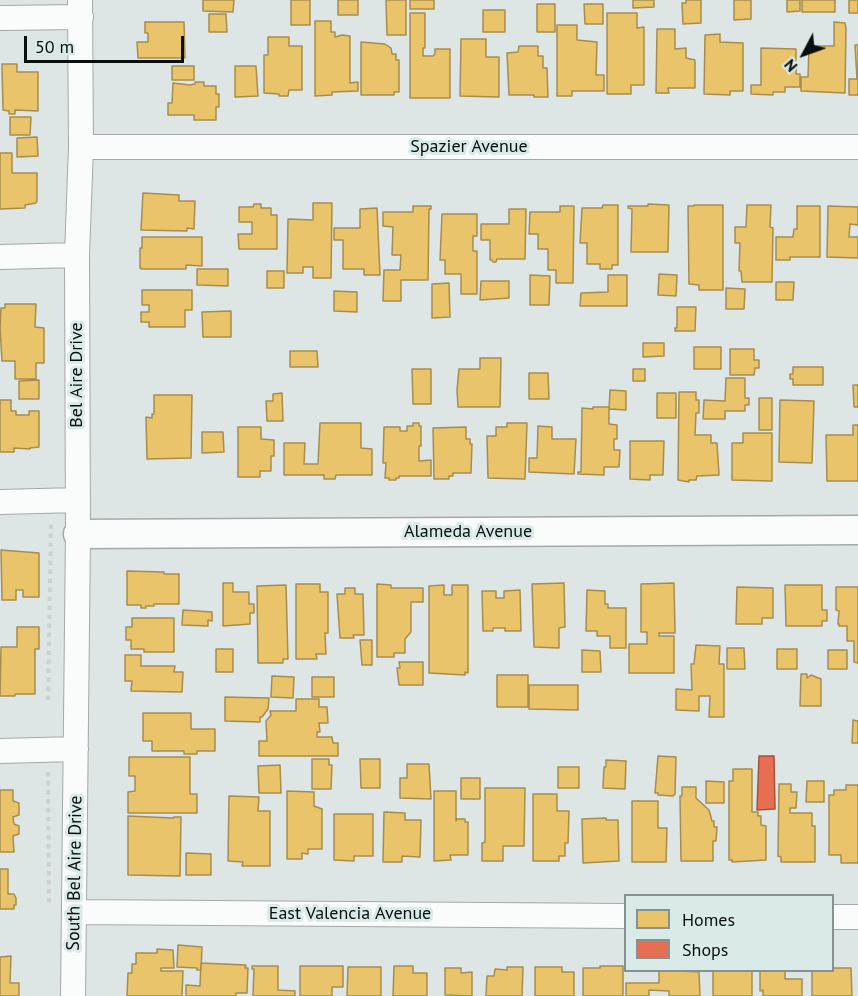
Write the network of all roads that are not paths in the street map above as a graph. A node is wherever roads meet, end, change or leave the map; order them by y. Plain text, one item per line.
1 (81, 8) edge
2 (0, 18) edge
3 (81, 147) junction
4 (858, 147) edge
5 (77, 255) junction
6 (0, 257) edge
7 (78, 500) junction
8 (0, 502) edge
9 (858, 530) edge
10 (78, 534) junction
11 (76, 749) junction
12 (0, 751) edge
13 (75, 912) junction
14 (624, 916) edge
15 (834, 917) edge
16 (858, 917) edge
17 (73, 996) edge

1 - 2 street
1 - 3 street, Bel Aire Drive
3 - 4 street, Spazier Avenue
3 - 5 street, Bel Aire Drive
5 - 6 street
5 - 7 street, Bel Aire Drive
7 - 8 street
7 - 10 street, Bel Aire Drive
9 - 10 street, Alameda Avenue
10 - 11 street, Bel Aire Drive
11 - 12 street
11 - 13 street, South Bel Aire Drive
13 - 14 street, East Valencia Avenue
13 - 17 street, South Bel Aire Drive
15 - 16 street

